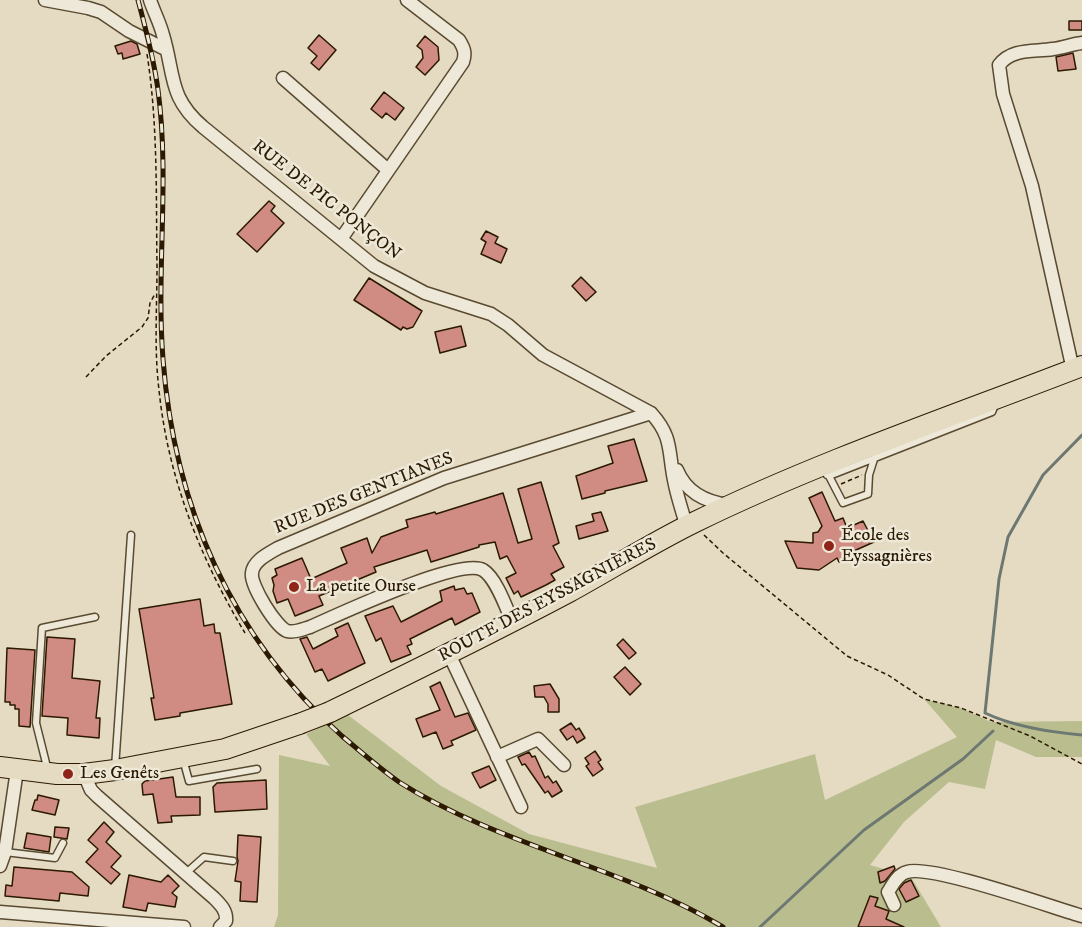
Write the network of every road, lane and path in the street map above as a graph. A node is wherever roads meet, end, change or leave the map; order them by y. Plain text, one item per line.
1 (45, 0) edge
2 (150, 0) edge
3 (407, 0) edge
4 (144, 38) junction
5 (1082, 43) edge
6 (165, 49) junction
7 (283, 78) dead end
8 (388, 170) junction
9 (341, 239) junction
10 (156, 293) junction
11 (1078, 368) edge
12 (86, 377) dead end
13 (651, 413) junction
14 (876, 451) junction
15 (672, 460) junction
16 (870, 472) junction
17 (822, 473) junction
18 (835, 486) junction
19 (698, 496) junction
20 (680, 502) junction
21 (733, 505) junction
22 (695, 522) junction
23 (131, 536) dead end
24 (95, 617) dead end
25 (512, 621) junction
26 (245, 633) dead end
27 (449, 654) junction
28 (497, 757) junction
29 (183, 758) junction
30 (1082, 764) edge
31 (564, 765) dead end
32 (9, 768) edge
33 (257, 769) dead end
34 (100, 772) junction
35 (45, 774) junction
36 (521, 807) dead end
37 (63, 843) dead end
38 (5, 852) junction
39 (233, 861) dead end
40 (0, 866) edge
41 (185, 873) junction
42 (894, 905) dead end
43 (0, 912) edge
44 (1082, 916) edge
45 (169, 926) edge
46 (184, 927) edge
47 (220, 927) edge

1 - 4 street
2 - 6 street, RUE DE PIC PONÇON
3 - 8 street
4 - 6 street
4 - 10 path
5 - 11 street
6 - 9 street, RUE DE PIC PONÇON
7 - 8 street
8 - 9 street
9 - 13 street, RUE DE PIC PONÇON
10 - 12 path
10 - 26 path
11 - 14 main road, ROUTE DES EYSSAGNIÈRES
13 - 15 street
13 - 25 street, RUE DES GENTIANES
14 - 16 lane
14 - 17 main road, ROUTE DES EYSSAGNIÈRES
15 - 19 street
15 - 20 street
16 - 18 path
16 - 18 lane
17 - 18 lane
17 - 21 main road, ROUTE DES EYSSAGNIÈRES
19 - 20 street
19 - 21 street
19 - 22 street
20 - 22 street
21 - 22 main road, ROUTE DES EYSSAGNIÈRES
22 - 25 main road, ROUTE DES EYSSAGNIÈRES
22 - 30 path
23 - 34 lane
24 - 35 lane
25 - 27 main road, ROUTE DES EYSSAGNIÈRES
27 - 28 street
27 - 29 main road, ROUTE DES EYSSAGNIÈRES, bridge
28 - 31 street
28 - 36 street
29 - 33 lane
29 - 34 main road, ROUTE DES EYSSAGNIÈRES
32 - 35 main road, ROUTE DES EYSSAGNIÈRES
32 - 38 street
34 - 35 main road, ROUTE DES EYSSAGNIÈRES
34 - 41 street
37 - 38 lane
38 - 40 street
39 - 41 lane
41 - 47 street
42 - 44 street
43 - 45 street
45 - 46 street

